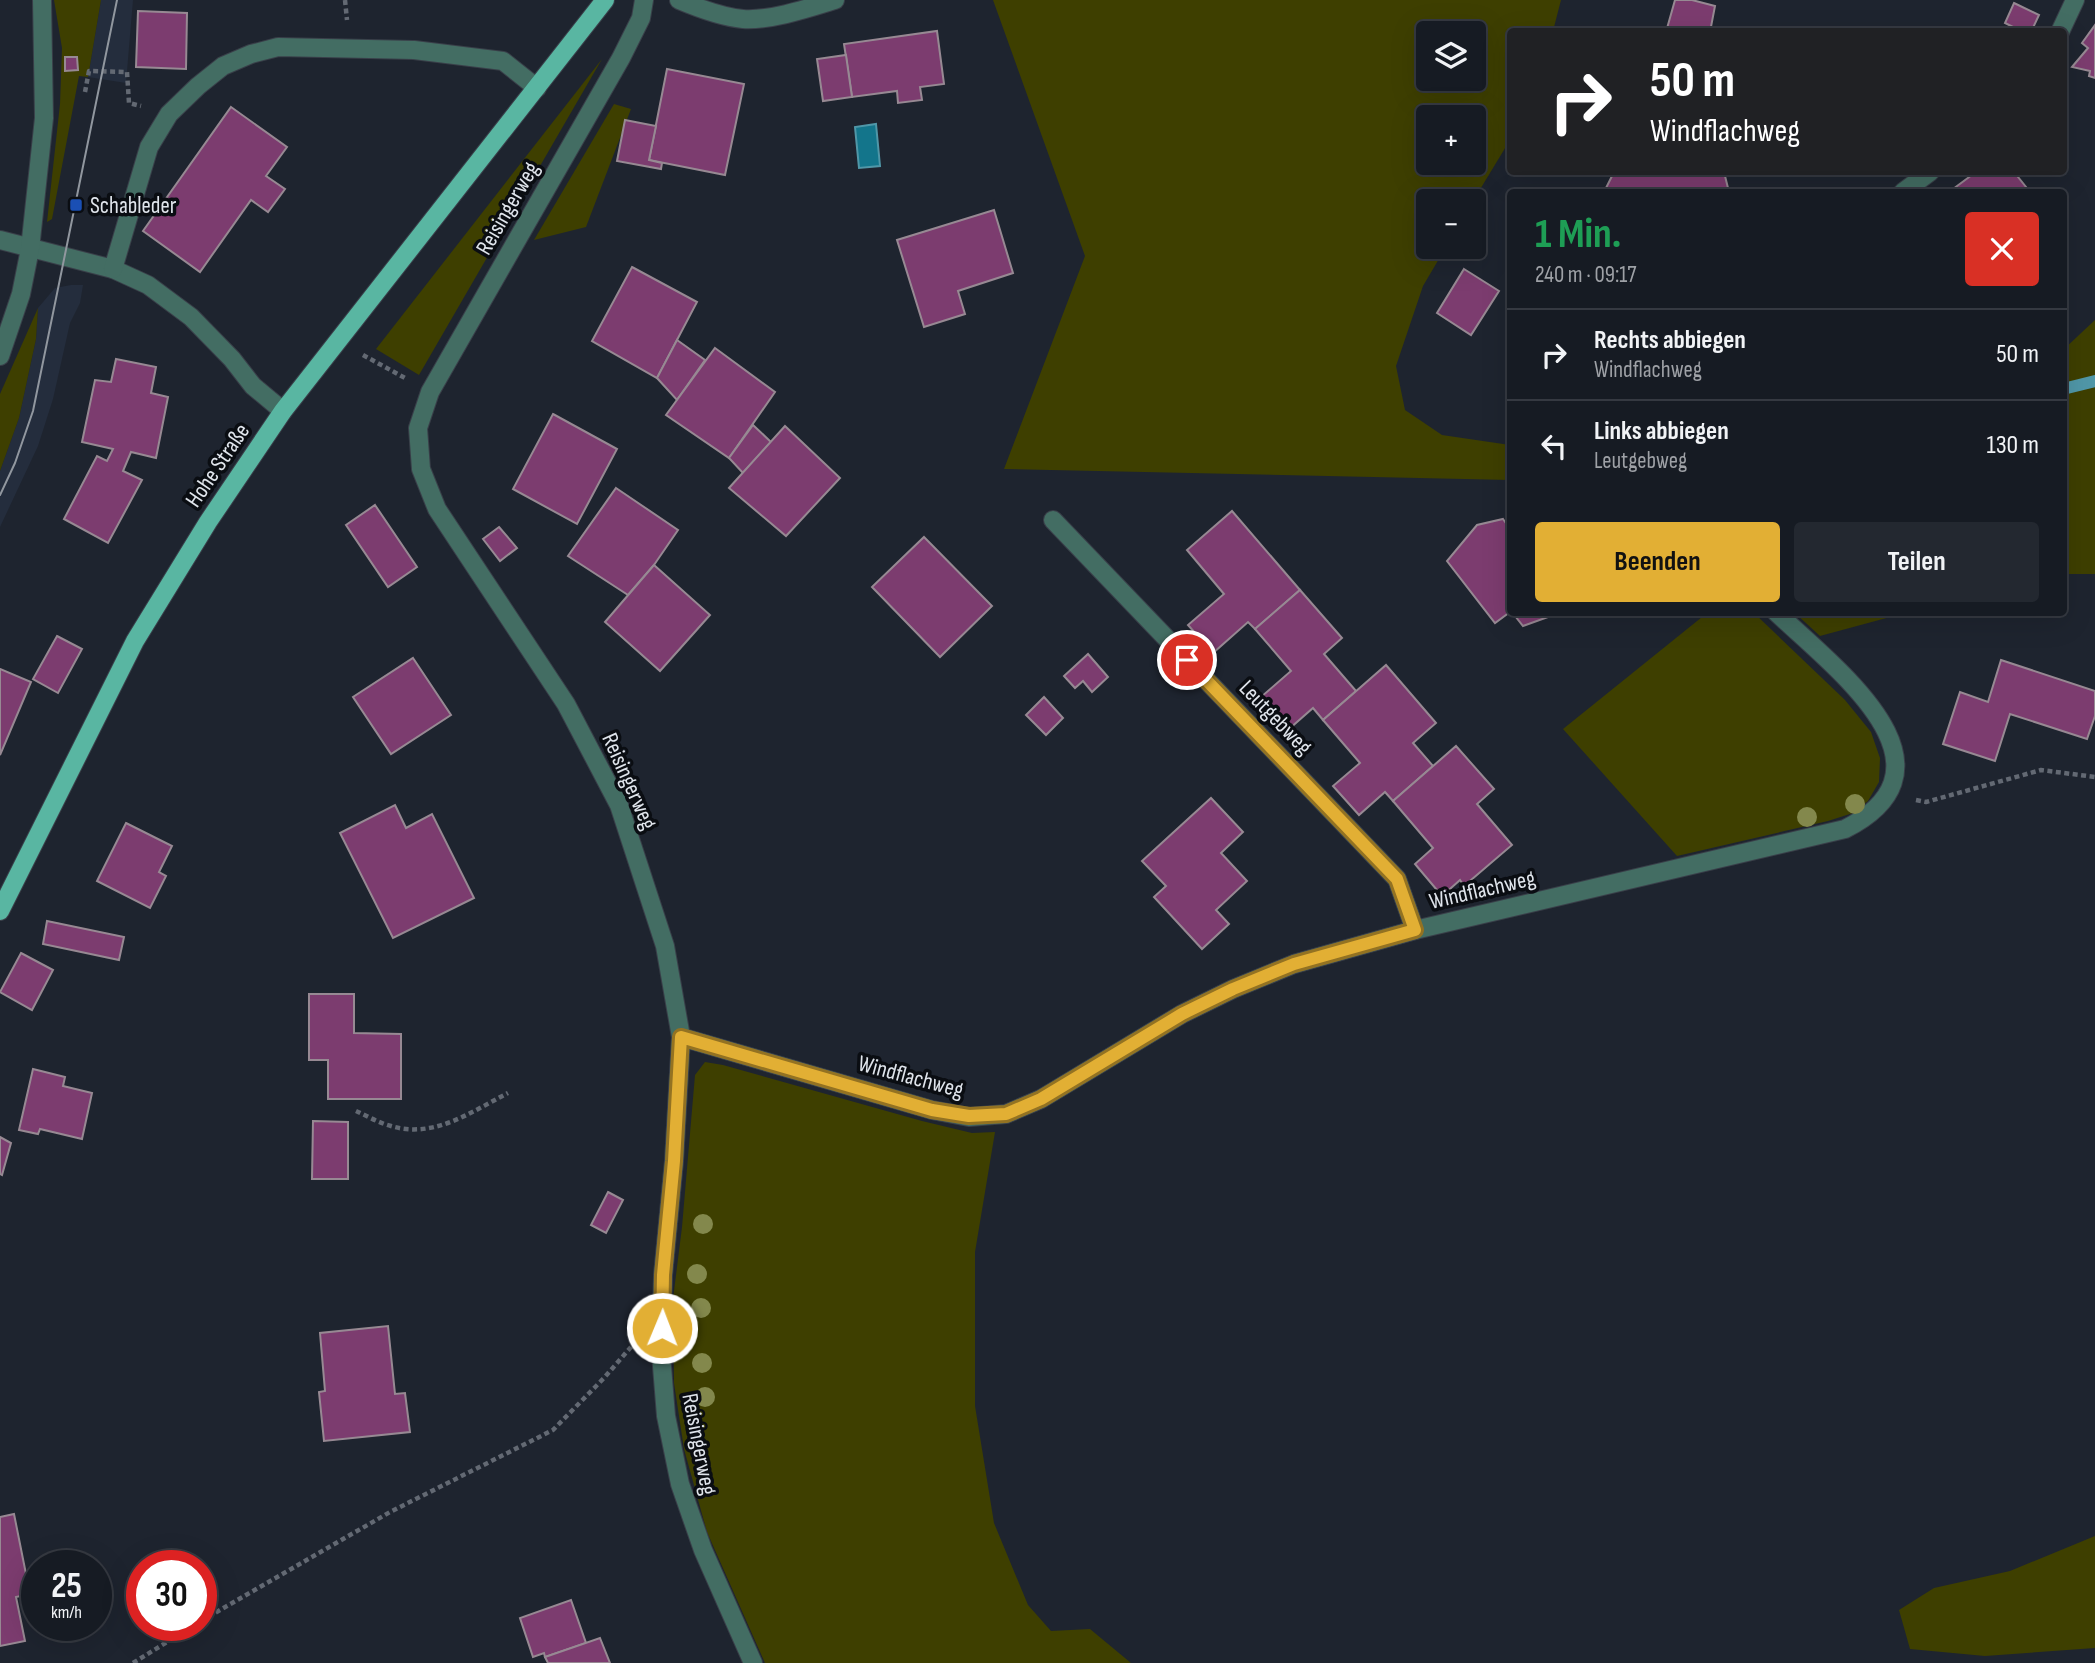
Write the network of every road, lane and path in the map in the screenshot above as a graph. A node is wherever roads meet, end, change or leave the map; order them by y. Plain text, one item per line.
1 (42, 0) edge
2 (605, 0) edge
3 (644, 0) edge
4 (678, 0) edge
5 (835, 0) edge
6 (2075, 0) edge
7 (2062, 28) edge
8 (537, 88) junction
9 (85, 92) dead end
10 (128, 103) dead end
11 (1926, 175) edge
12 (1907, 189) edge
13 (0, 240) edge
14 (30, 249) junction
15 (113, 269) junction
16 (363, 355) dead end
17 (0, 356) edge
18 (414, 383) dead end
19 (283, 411) junction
20 (1053, 520) dead end
21 (1780, 616) edge
22 (2095, 776) edge
23 (1887, 795) junction
24 (1, 904) edge
25 (1415, 930) junction
26 (681, 1037) junction
27 (508, 1093) dead end
28 (356, 1111) dead end
29 (634, 1344) dead end
30 (217, 1612) edge
31 (169, 1641) edge
32 (133, 1663) edge
33 (752, 1663) edge

1 - 14 street
2 - 8 main road, Hohe Straße
3 - 26 street, Reisingerweg
4 - 5 street
6 - 7 street
8 - 15 street
8 - 19 main road, Hohe Straße
9 - 10 path
11 - 12 street
13 - 14 street
14 - 15 street
14 - 17 street
15 - 19 street
16 - 18 path
19 - 24 main road, Hohe Straße
20 - 25 street, Leutgebweg
21 - 23 street, Windflachweg
22 - 23 path
23 - 25 street, Windflachweg
25 - 26 street, Windflachweg
26 - 33 street, Reisingerweg
27 - 28 path
29 - 30 path
31 - 32 path

